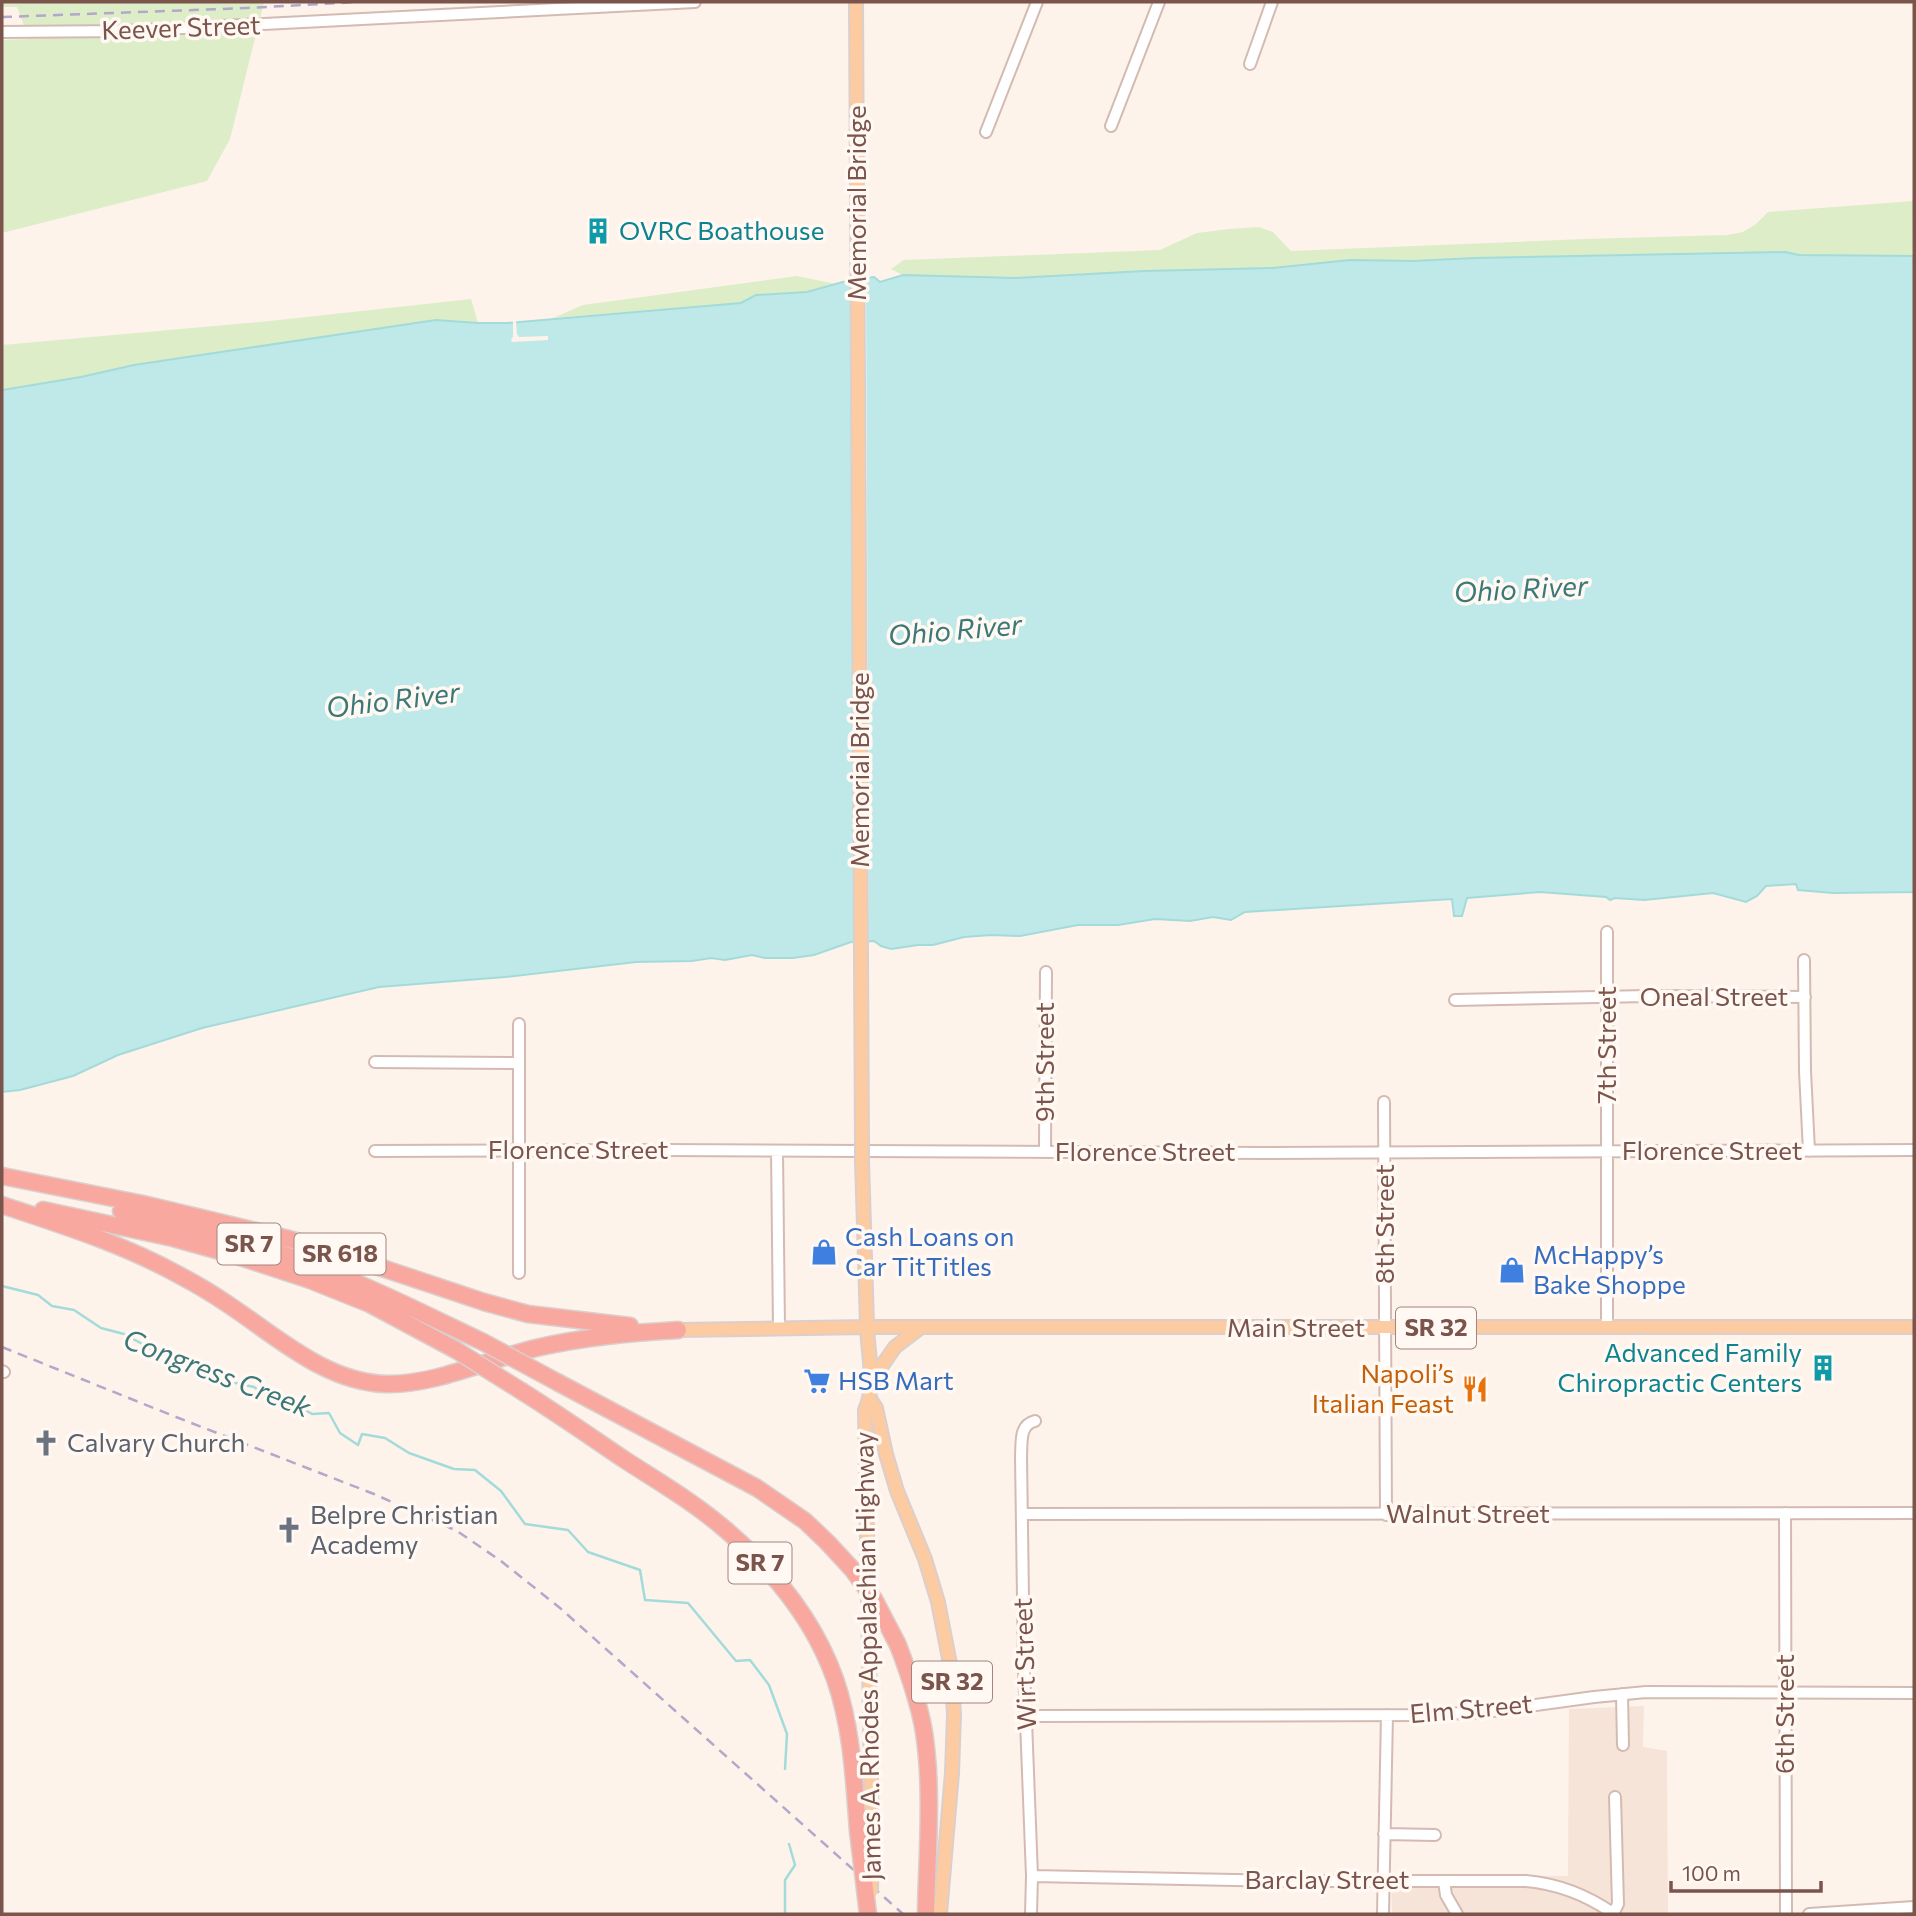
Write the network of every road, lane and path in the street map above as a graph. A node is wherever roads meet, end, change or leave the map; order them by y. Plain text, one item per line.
1 (695, 2) edge
2 (856, 2) edge
3 (1037, 2) edge
4 (1159, 2) edge
5 (1272, 2) edge
6 (2, 32) edge
7 (1250, 64) dead end
8 (1111, 126) dead end
9 (986, 132) dead end
10 (1607, 932) dead end
11 (1804, 960) dead end
12 (1046, 972) dead end
13 (1607, 997) junction
14 (1805, 997) junction
15 (1455, 1000) dead end
16 (519, 1024) dead end
17 (375, 1062) dead end
18 (519, 1063) junction
19 (1384, 1102) dead end
20 (519, 1150) junction
21 (1914, 1150) edge
22 (375, 1151) dead end
23 (1809, 1151) junction
24 (777, 1152) junction
25 (1045, 1152) junction
26 (1385, 1152) junction
27 (1607, 1152) junction
28 (2, 1176) edge
29 (2, 1186) edge
30 (2, 1204) edge
31 (519, 1273) dead end
32 (1607, 1326) junction
33 (867, 1327) junction
34 (1914, 1327) edge
35 (779, 1328) junction
36 (920, 1328) junction
37 (1386, 1328) junction
38 (678, 1330) junction
39 (870, 1383) junction
40 (870, 1399) junction
41 (1035, 1421) dead end
42 (1785, 1513) junction
43 (1914, 1513) edge
44 (1023, 1514) junction
45 (1386, 1515) junction
46 (1786, 1693) junction
47 (1914, 1693) edge
48 (1622, 1694) junction
49 (1387, 1715) junction
50 (1027, 1716) junction
51 (1623, 1745) dead end
52 (1615, 1797) dead end
53 (1384, 1834) junction
54 (1435, 1835) dead end
55 (1032, 1876) junction
56 (1382, 1881) junction
57 (1444, 1881) junction
58 (1914, 1907) edge
59 (940, 1908) edge
60 (869, 1914) edge
61 (926, 1914) edge
62 (1031, 1914) edge
63 (1382, 1914) edge
64 (1457, 1914) edge
65 (1614, 1914) edge
66 (1786, 1914) edge
67 (1809, 1914) edge
68 (1815, 1914) edge

1 - 6 street, Keever Street
2 - 33 main road, Memorial Bridge, bridge
3 - 9 street
4 - 8 street
5 - 7 street
10 - 13 street, 7th Street
11 - 14 street
12 - 25 street, 9th Street
13 - 14 street, Oneal Street
13 - 15 street, Oneal Street
13 - 27 street, 7th Street
14 - 23 street
16 - 18 street
17 - 18 street
18 - 20 street
19 - 26 street, 8th Street
20 - 22 street, Florence Street
20 - 24 street, Florence Street
20 - 31 street
21 - 23 street, Florence Street
23 - 27 street, Florence Street
24 - 25 street, Florence Street
24 - 35 street
25 - 26 street, Florence Street
26 - 27 street, Florence Street
26 - 37 street, 8th Street
27 - 32 street, 7th Street
28 - 38 highway, SR 618
29 - 61 highway, SR 7, bridge
30 - 38 highway
30 - 60 highway, SR 7, bridge
32 - 34 main road, Main Street / SR 32
32 - 37 main road, Main Street / SR 32
33 - 35 main road, Main Street / SR 32
33 - 36 main road, Main Street / SR 32
33 - 39 main road, James A. Rhodes Appalachian Highway / SR 32
35 - 38 main road, Main Street / SR 32
36 - 37 main road, Main Street / SR 32
36 - 39 main road
37 - 45 street, 8th Street
39 - 40 main road, James A. Rhodes Appalachian Highway / SR 32
40 - 59 main road, James A. Rhodes Appalachian Highway / SR 32
40 - 60 main road, James A. Rhodes Appalachian Highway / SR 32, bridge
41 - 44 street, Wirt Street
42 - 43 street, Walnut Street
42 - 45 street, Walnut Street
42 - 46 street, 6th Street
44 - 45 street, Walnut Street
44 - 50 street, Wirt Street
46 - 47 street, Elm Street
46 - 48 street, Elm Street
46 - 66 street, 6th Street
48 - 49 street, Elm Street
48 - 51 street
49 - 50 street, Elm Street
49 - 53 street
50 - 55 street, Wirt Street
52 - 65 street
53 - 54 street
53 - 56 street
55 - 56 street, Barclay Street
55 - 62 street, Wirt Street
56 - 57 street, Barclay Street
56 - 63 street
57 - 64 street
57 - 65 street, Barclay Street
58 - 68 street
67 - 68 street

